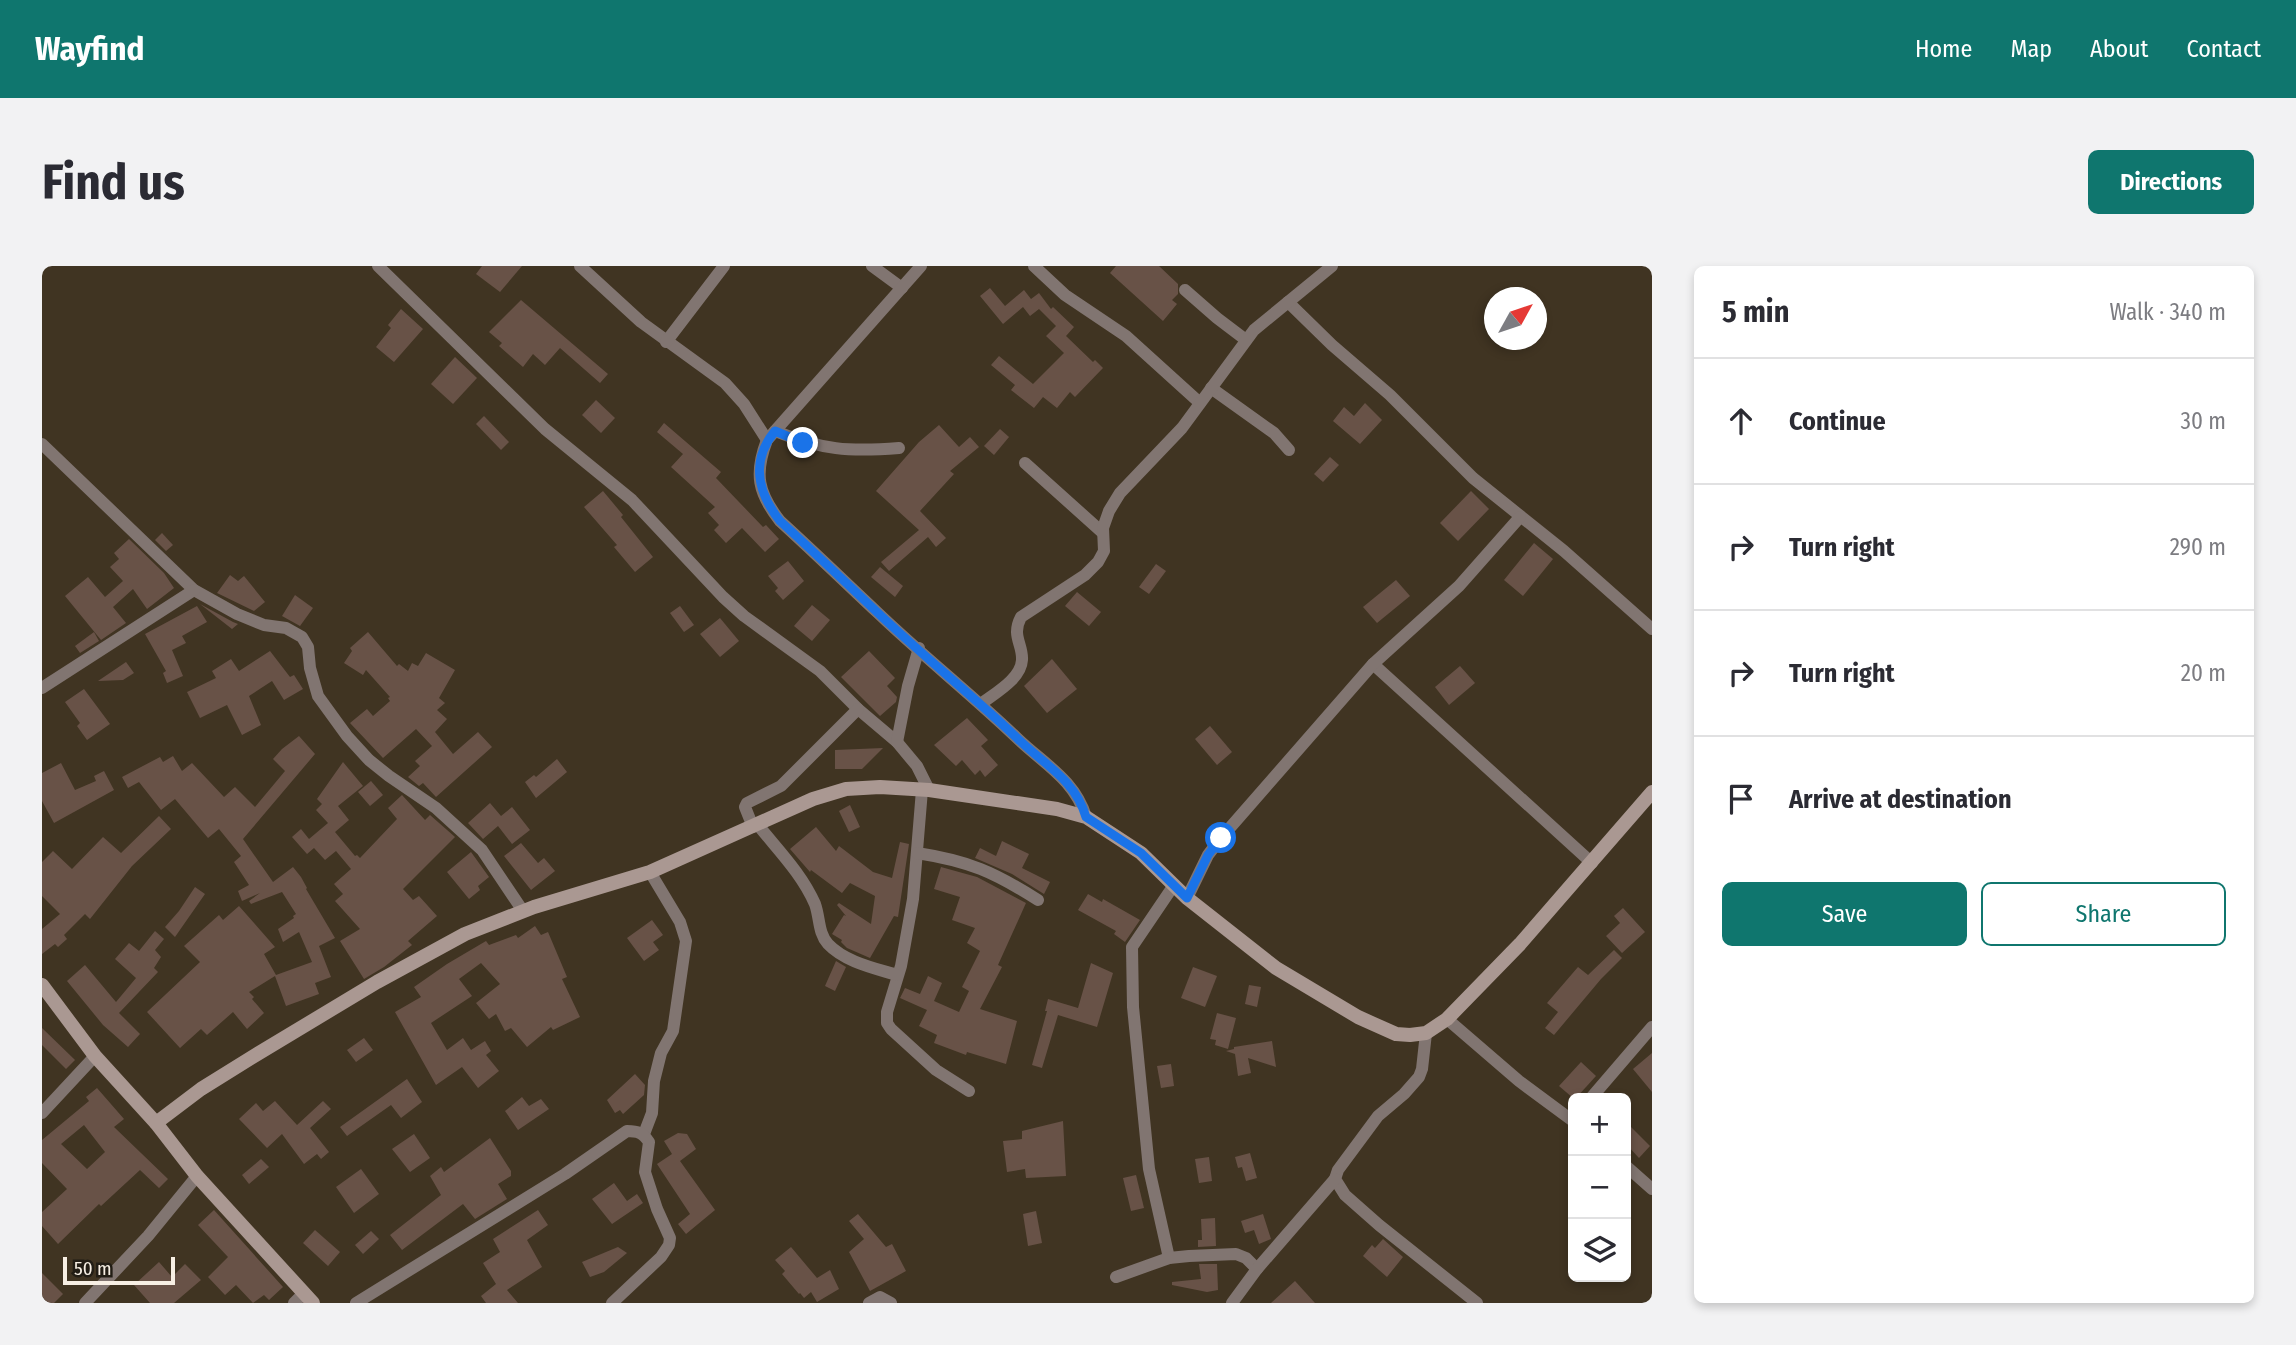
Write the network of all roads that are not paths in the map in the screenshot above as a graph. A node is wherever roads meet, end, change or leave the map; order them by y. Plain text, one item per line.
1 (378, 266) edge
2 (580, 266) edge
3 (724, 266) edge
4 (872, 266) edge
5 (921, 266) edge
6 (1034, 266) edge
7 (1332, 266) edge
8 (902, 288) junction
9 (1185, 290) dead end
10 (1288, 302) junction
11 (1246, 340) junction
12 (666, 342) junction
13 (1210, 388) junction
14 (1200, 403) junction
15 (771, 436) junction
16 (42, 444) edge
17 (899, 448) dead end
18 (1289, 450) dead end
19 (1025, 463) dead end
20 (1520, 517) junction
21 (1103, 533) junction
22 (194, 590) junction
23 (1652, 629) edge
24 (919, 648) junction
25 (1373, 664) junction
26 (42, 688) edge
27 (982, 704) junction
28 (858, 709) junction
29 (897, 742) junction
30 (925, 790) junction
31 (1652, 792) edge
32 (1086, 817) junction
33 (755, 826) junction
34 (918, 853) junction
35 (1592, 863) junction
36 (650, 872) junction
37 (1174, 885) junction
38 (1187, 898) junction
39 (1038, 900) dead end
40 (523, 911) junction
41 (897, 975) junction
42 (42, 985) edge
43 (1447, 1019) junction
44 (1652, 1027) edge
45 (1426, 1033) junction
46 (95, 1056) junction
47 (969, 1091) dead end
48 (1595, 1093) edge
49 (42, 1112) edge
50 (1568, 1117) edge
51 (156, 1124) junction
52 (644, 1134) junction
53 (1631, 1170) edge
54 (197, 1176) junction
55 (1335, 1179) junction
56 (1652, 1189) edge
57 (1169, 1258) junction
58 (1258, 1269) junction
59 (1116, 1277) dead end
60 (304, 1300) edge
61 (85, 1303) edge
62 (356, 1303) edge
63 (612, 1303) edge
64 (869, 1303) edge
65 (891, 1303) edge
66 (1232, 1303) edge
67 (1477, 1303) edge

1 - 28 street
2 - 12 street
3 - 12 street
4 - 8 street
5 - 8 street
6 - 14 street
7 - 10 street
8 - 15 street
9 - 11 street
10 - 11 street
10 - 20 street
11 - 13 street
12 - 15 street
13 - 14 street
13 - 18 street
14 - 21 street
15 - 17 street
15 - 24 street
16 - 22 street
19 - 21 street
20 - 23 street
20 - 25 street
21 - 27 street
22 - 26 street
22 - 40 street
24 - 27 street
24 - 29 street
25 - 35 street
25 - 38 street
27 - 32 street
28 - 29 street
28 - 33 street
29 - 30 street
30 - 32 street
30 - 33 street
30 - 34 street
31 - 35 street
32 - 37 street
33 - 36 street
33 - 41 street
34 - 39 street
34 - 41 street
35 - 43 street
36 - 40 street
36 - 52 street
37 - 38 street
37 - 57 street
38 - 45 street
40 - 51 street
41 - 47 street
42 - 46 street
43 - 45 street
43 - 50 street
44 - 48 street
45 - 55 street
46 - 49 street
46 - 51 street
51 - 54 street
52 - 62 street
52 - 63 street
53 - 56 street
54 - 60 street
54 - 61 street
55 - 58 street
55 - 67 street
57 - 58 street
57 - 59 street
58 - 66 street
64 - 65 street

